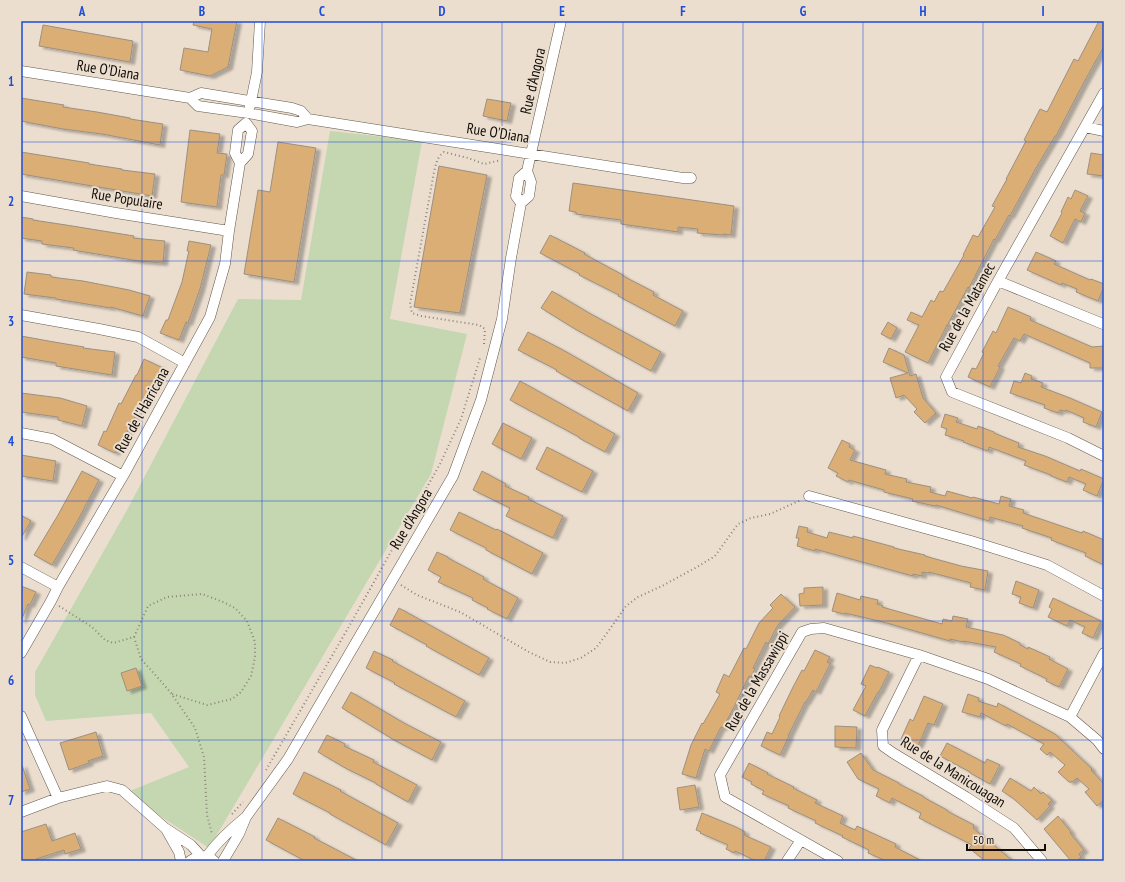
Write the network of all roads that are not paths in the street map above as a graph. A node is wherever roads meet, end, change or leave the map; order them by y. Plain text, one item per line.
1 (260, 21) edge
2 (561, 21) edge
3 (21, 71) edge
4 (1104, 93) edge
5 (190, 98) junction
6 (250, 101) junction
7 (247, 118) junction
8 (308, 119) junction
9 (1085, 127) junction
10 (1104, 131) edge
11 (532, 154) junction
12 (687, 178) dead end
13 (21, 196) edge
14 (229, 231) junction
15 (998, 281) junction
16 (21, 315) edge
17 (1104, 323) edge
18 (185, 363) junction
19 (21, 433) edge
20 (1104, 456) edge
21 (124, 476) junction
22 (809, 496) road end
23 (21, 567) edge
24 (58, 587) junction
25 (1104, 596) edge
26 (21, 653) edge
27 (1104, 653) edge
28 (919, 655) junction
29 (21, 716) edge
30 (1070, 717) junction
31 (1104, 749) edge
32 (58, 798) junction
33 (21, 812) edge
34 (246, 817) junction
35 (165, 828) junction
36 (801, 840) junction
37 (207, 858) edge
38 (181, 861) edge
39 (190, 861) edge
40 (223, 861) edge
41 (787, 861) edge
42 (838, 861) edge
43 (1042, 861) edge

1 - 6 street, Rue de l'Harricana
2 - 11 street, Rue d'Angora
3 - 5 street, Rue O'Diana
4 - 9 street, Rue de la Matamec
5 - 6 street, Rue O'Diana
5 - 7 street, Rue O'Diana
6 - 7 street, Rue de l'Harricana
6 - 8 street, Rue O'Diana
7 - 8 street, Rue O'Diana
7 - 14 street, Rue de l'Harricana
8 - 11 street, Rue O'Diana
9 - 10 street
9 - 15 street, Rue de la Matamec
11 - 12 street, Rue O'Diana
11 - 34 street, Rue d'Angora
13 - 14 street, Rue Populaire
14 - 18 street, Rue de l'Harricana
15 - 17 street
15 - 20 street, Rue de la Matamec
16 - 18 street
18 - 21 street, Rue de l'Harricana
19 - 21 street
21 - 24 street, Rue de l'Harricana
22 - 25 street
23 - 24 street
24 - 26 street, Rue de l'Harricana
27 - 30 street
28 - 30 street, Rue de la Massawippi
28 - 36 street, Rue de la Massawippi
28 - 43 street, Rue de la Manicouagan
29 - 32 street
30 - 31 street, Rue de la Massawippi
32 - 33 street
32 - 35 street
34 - 37 street, Rue d'Angora
34 - 40 street, Rue d'Angora
35 - 37 street
35 - 38 street
36 - 41 street
36 - 42 street, Rue de la Massawippi
37 - 39 street

